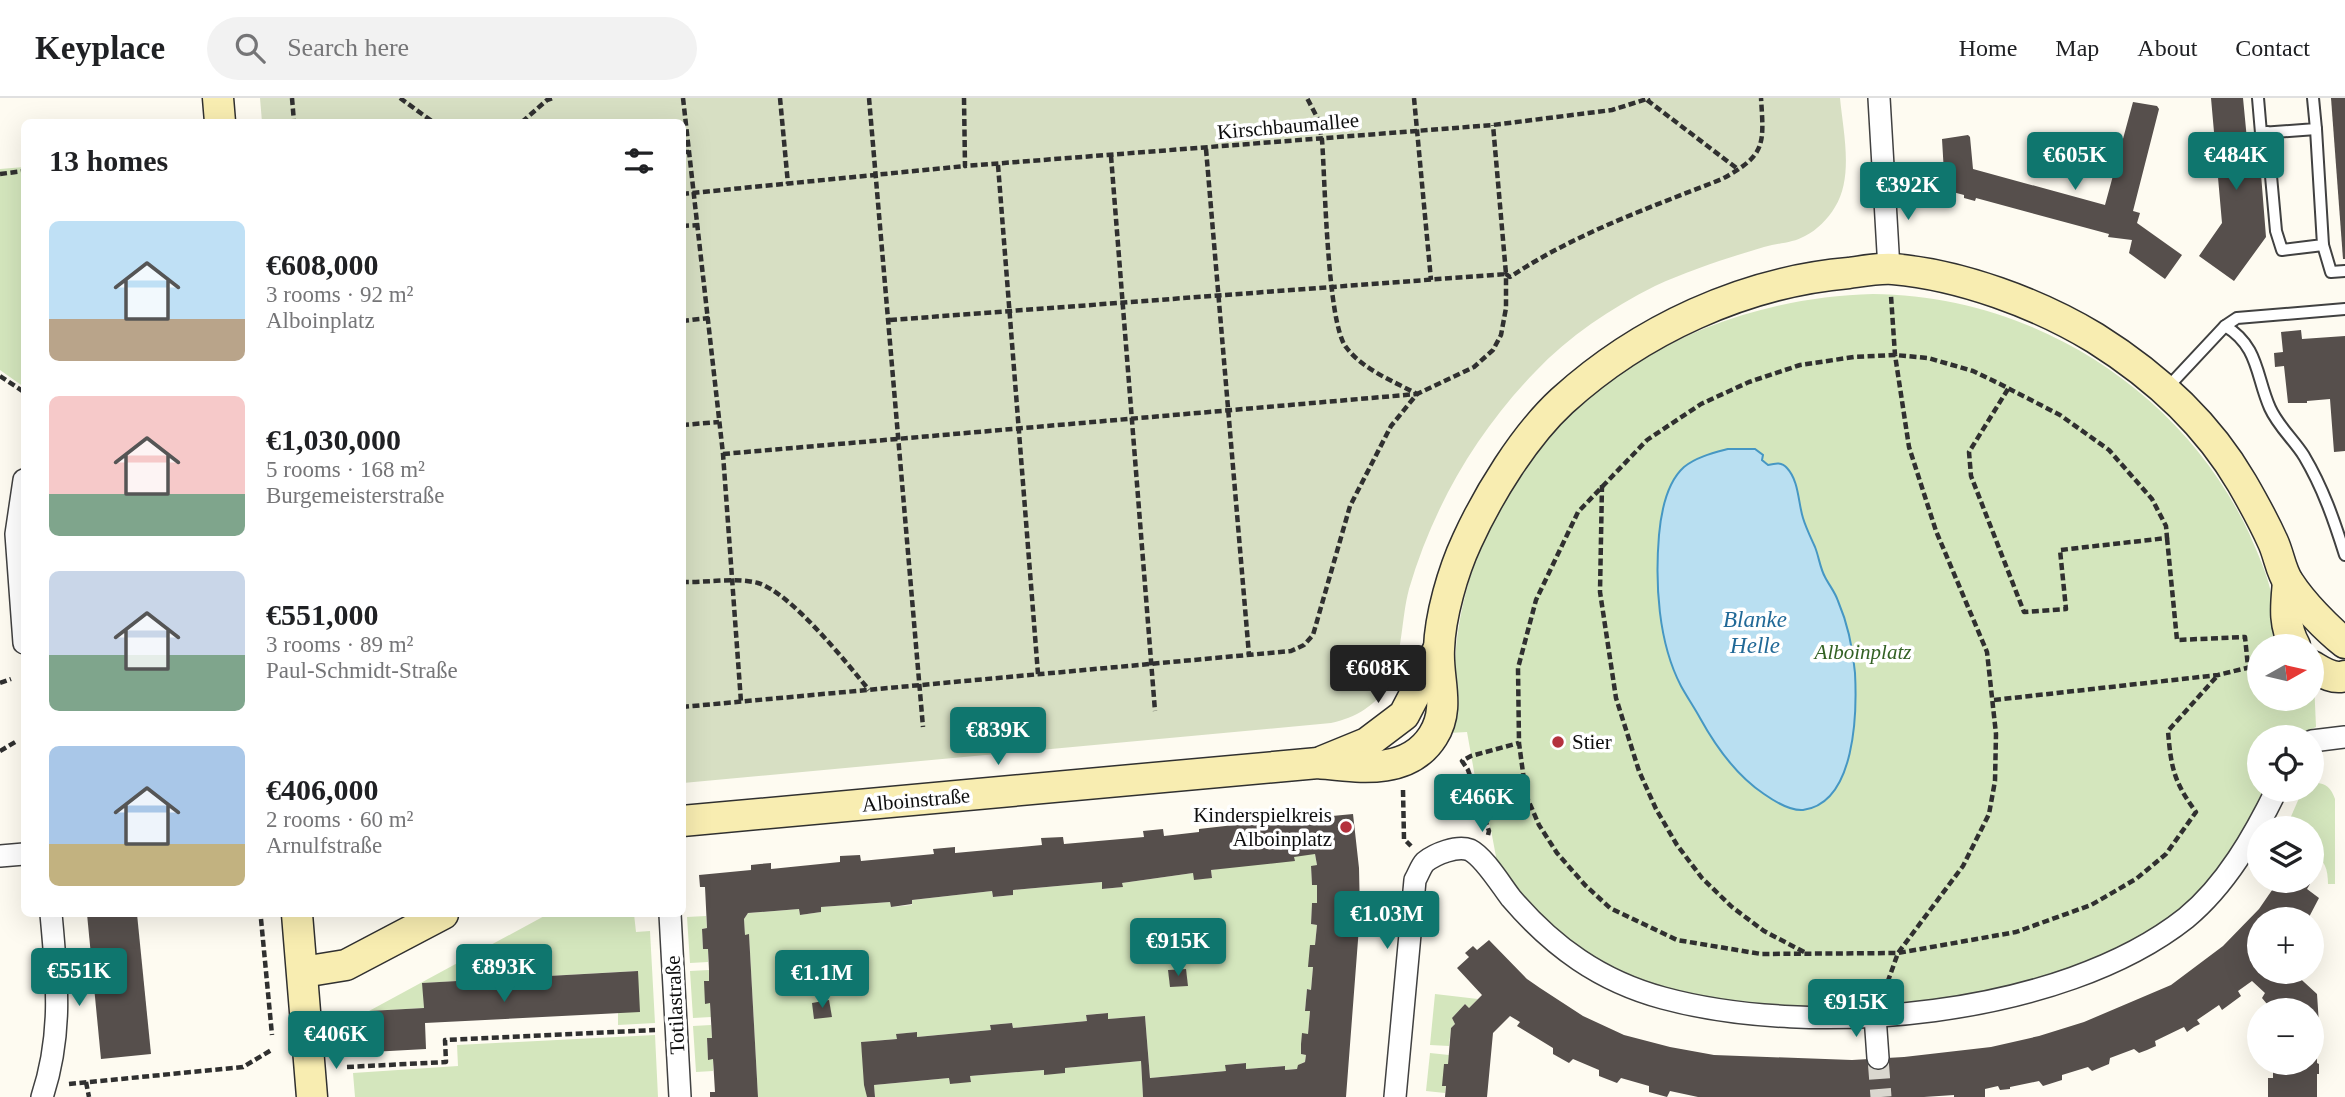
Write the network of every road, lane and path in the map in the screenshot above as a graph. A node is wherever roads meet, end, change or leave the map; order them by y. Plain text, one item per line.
1 (218, 98) edge
2 (292, 98) edge
3 (400, 98) edge
4 (553, 98) edge
5 (683, 98) edge
6 (780, 98) edge
7 (869, 98) edge
8 (964, 98) edge
9 (1307, 98) edge
10 (1414, 98) edge
11 (1761, 98) edge
12 (1879, 98) edge
13 (2258, 98) edge
14 (2313, 98) edge
15 (547, 99) edge
16 (1648, 99) edge
17 (220, 119) edge
18 (294, 119) edge
19 (429, 119) edge
20 (525, 119) edge
21 (686, 119) edge
22 (686, 121) edge
23 (1493, 125) junction
24 (2316, 129) junction
25 (1417, 131) junction
26 (2267, 132) junction
27 (1322, 140) junction
28 (1206, 149) junction
29 (686, 152) edge
30 (690, 152) junction
31 (1111, 156) junction
32 (998, 165) junction
33 (965, 166) junction
34 (1739, 170) junction
35 (21, 171) edge
36 (0, 173) edge
37 (877, 176) junction
38 (788, 184) junction
39 (695, 193) junction
40 (686, 194) edge
41 (699, 225) junction
42 (686, 226) edge
43 (2323, 245) junction
44 (1889, 269) junction
45 (2345, 271) edge
46 (1506, 274) junction
47 (1431, 280) junction
48 (1332, 287) junction
49 (1219, 296) junction
50 (1123, 303) junction
51 (2345, 309) edge
52 (1009, 311) junction
53 (709, 318) junction
54 (890, 320) junction
55 (686, 321) edge
56 (2225, 326) junction
57 (1895, 355) junction
58 (0, 376) edge
59 (2008, 389) junction
60 (21, 390) edge
61 (2166, 390) junction
62 (1417, 394) junction
63 (1229, 410) junction
64 (1132, 419) junction
65 (719, 422) junction
66 (686, 425) edge
67 (1018, 429) junction
68 (899, 439) junction
69 (723, 454) junction
70 (1602, 485) junction
71 (21, 500) edge
72 (2167, 538) junction
73 (2345, 555) edge
74 (731, 581) junction
75 (686, 582) edge
76 (2288, 582) junction
77 (21, 602) edge
78 (2288, 634) edge
79 (2345, 643) edge
80 (1249, 655) junction
81 (2247, 657) edge
82 (1152, 664) junction
83 (2247, 667) edge
84 (1038, 674) junction
85 (2324, 674) edge
86 (2218, 675) junction
87 (2345, 676) edge
88 (12, 678) dead end
89 (0, 683) edge
90 (919, 685) junction
91 (869, 690) junction
92 (1993, 700) junction
93 (741, 702) junction
94 (686, 707) edge
95 (1155, 711) dead end
96 (923, 727) dead end
97 (2345, 737) edge
98 (2324, 740) edge
99 (17, 741) dead end
100 (1519, 743) junction
101 (0, 751) edge
102 (1403, 790) dead end
103 (2270, 802) edge
104 (686, 821) edge
105 (1489, 831) dead end
106 (1404, 839) dead end
107 (21, 854) edge
108 (0, 856) edge
109 (51, 917) edge
110 (297, 917) edge
111 (437, 917) edge
112 (670, 917) edge
113 (261, 919) dead end
114 (1807, 953) junction
115 (1898, 953) junction
116 (303, 972) junction
117 (1875, 1016) junction
118 (659, 1030) dead end
119 (272, 1035) dead end
120 (273, 1049) dead end
121 (1878, 1058) tunnel mouth
122 (347, 1067) dead end
123 (86, 1082) junction
124 (50, 1091) edge
125 (89, 1097) edge
126 (312, 1097) edge
127 (680, 1097) edge
128 (1395, 1097) edge

1 - 17 street
2 - 18 path
3 - 19 path
4 - 15 path
5 - 21 path
6 - 38 path
7 - 37 path
8 - 33 path
9 - 27 path
10 - 25 path
11 - 34 path
12 - 44 street
13 - 26 lane
14 - 24 lane
15 - 20 path
16 - 23 path, Kirschbaumallee
16 - 34 path
22 - 30 path
23 - 25 path, Kirschbaumallee
23 - 46 path
24 - 26 lane
24 - 43 lane
25 - 27 path, Kirschbaumallee
25 - 47 path
26 - 43 lane
27 - 28 path, Kirschbaumallee
27 - 48 path
28 - 31 path, Kirschbaumallee
28 - 49 path
29 - 30 path
30 - 39 path
31 - 32 path, Kirschbaumallee
31 - 50 path
32 - 33 path, Kirschbaumallee
32 - 52 path
33 - 37 path, Kirschbaumallee
34 - 46 path
35 - 36 path
37 - 38 path, Kirschbaumallee
37 - 54 path
38 - 39 path, Kirschbaumallee
39 - 40 path, Kirschbaumallee
39 - 41 path
41 - 42 path
41 - 53 path
43 - 45 lane
44 - 57 path
44 - 61 street
44 - 104 street, Alboinstraße
46 - 47 path
46 - 62 path
47 - 48 path
48 - 49 path
48 - 62 path
49 - 50 path
49 - 63 path
50 - 52 path
50 - 64 path
51 - 56 lane
52 - 54 path
52 - 67 path
53 - 55 path
53 - 65 path
54 - 68 path
56 - 61 lane
56 - 73 lane
57 - 59 path
57 - 70 path
57 - 92 path
58 - 60 path
59 - 72 path
59 - 72 path
61 - 76 street
62 - 63 path
62 - 80 path
63 - 64 path
63 - 80 path
64 - 67 path
64 - 82 path
65 - 66 path
65 - 69 path
67 - 68 path
67 - 84 path
68 - 69 path
68 - 90 path
69 - 74 path
70 - 100 path
70 - 114 path
71 - 77 street
72 - 81 path
74 - 75 path
74 - 91 path
74 - 93 path
76 - 78 street
76 - 79 street
80 - 82 path
82 - 84 path
82 - 95 path
83 - 86 path
84 - 90 path
85 - 87 street
86 - 92 path
86 - 115 path
88 - 89 path
90 - 91 path
90 - 96 path
91 - 93 path
92 - 115 path
93 - 94 path
97 - 98 street
99 - 101 path
100 - 105 path
100 - 114 path
102 - 106 path
103 - 117 street
107 - 108 street
109 - 124 street
110 - 116 street
111 - 116 street
112 - 127 street, Totilastraße
113 - 119 path
114 - 115 path
115 - 117 path
116 - 126 street
117 - 121 street
117 - 128 street
118 - 122 path
120 - 123 path
123 - 124 path
123 - 125 path

